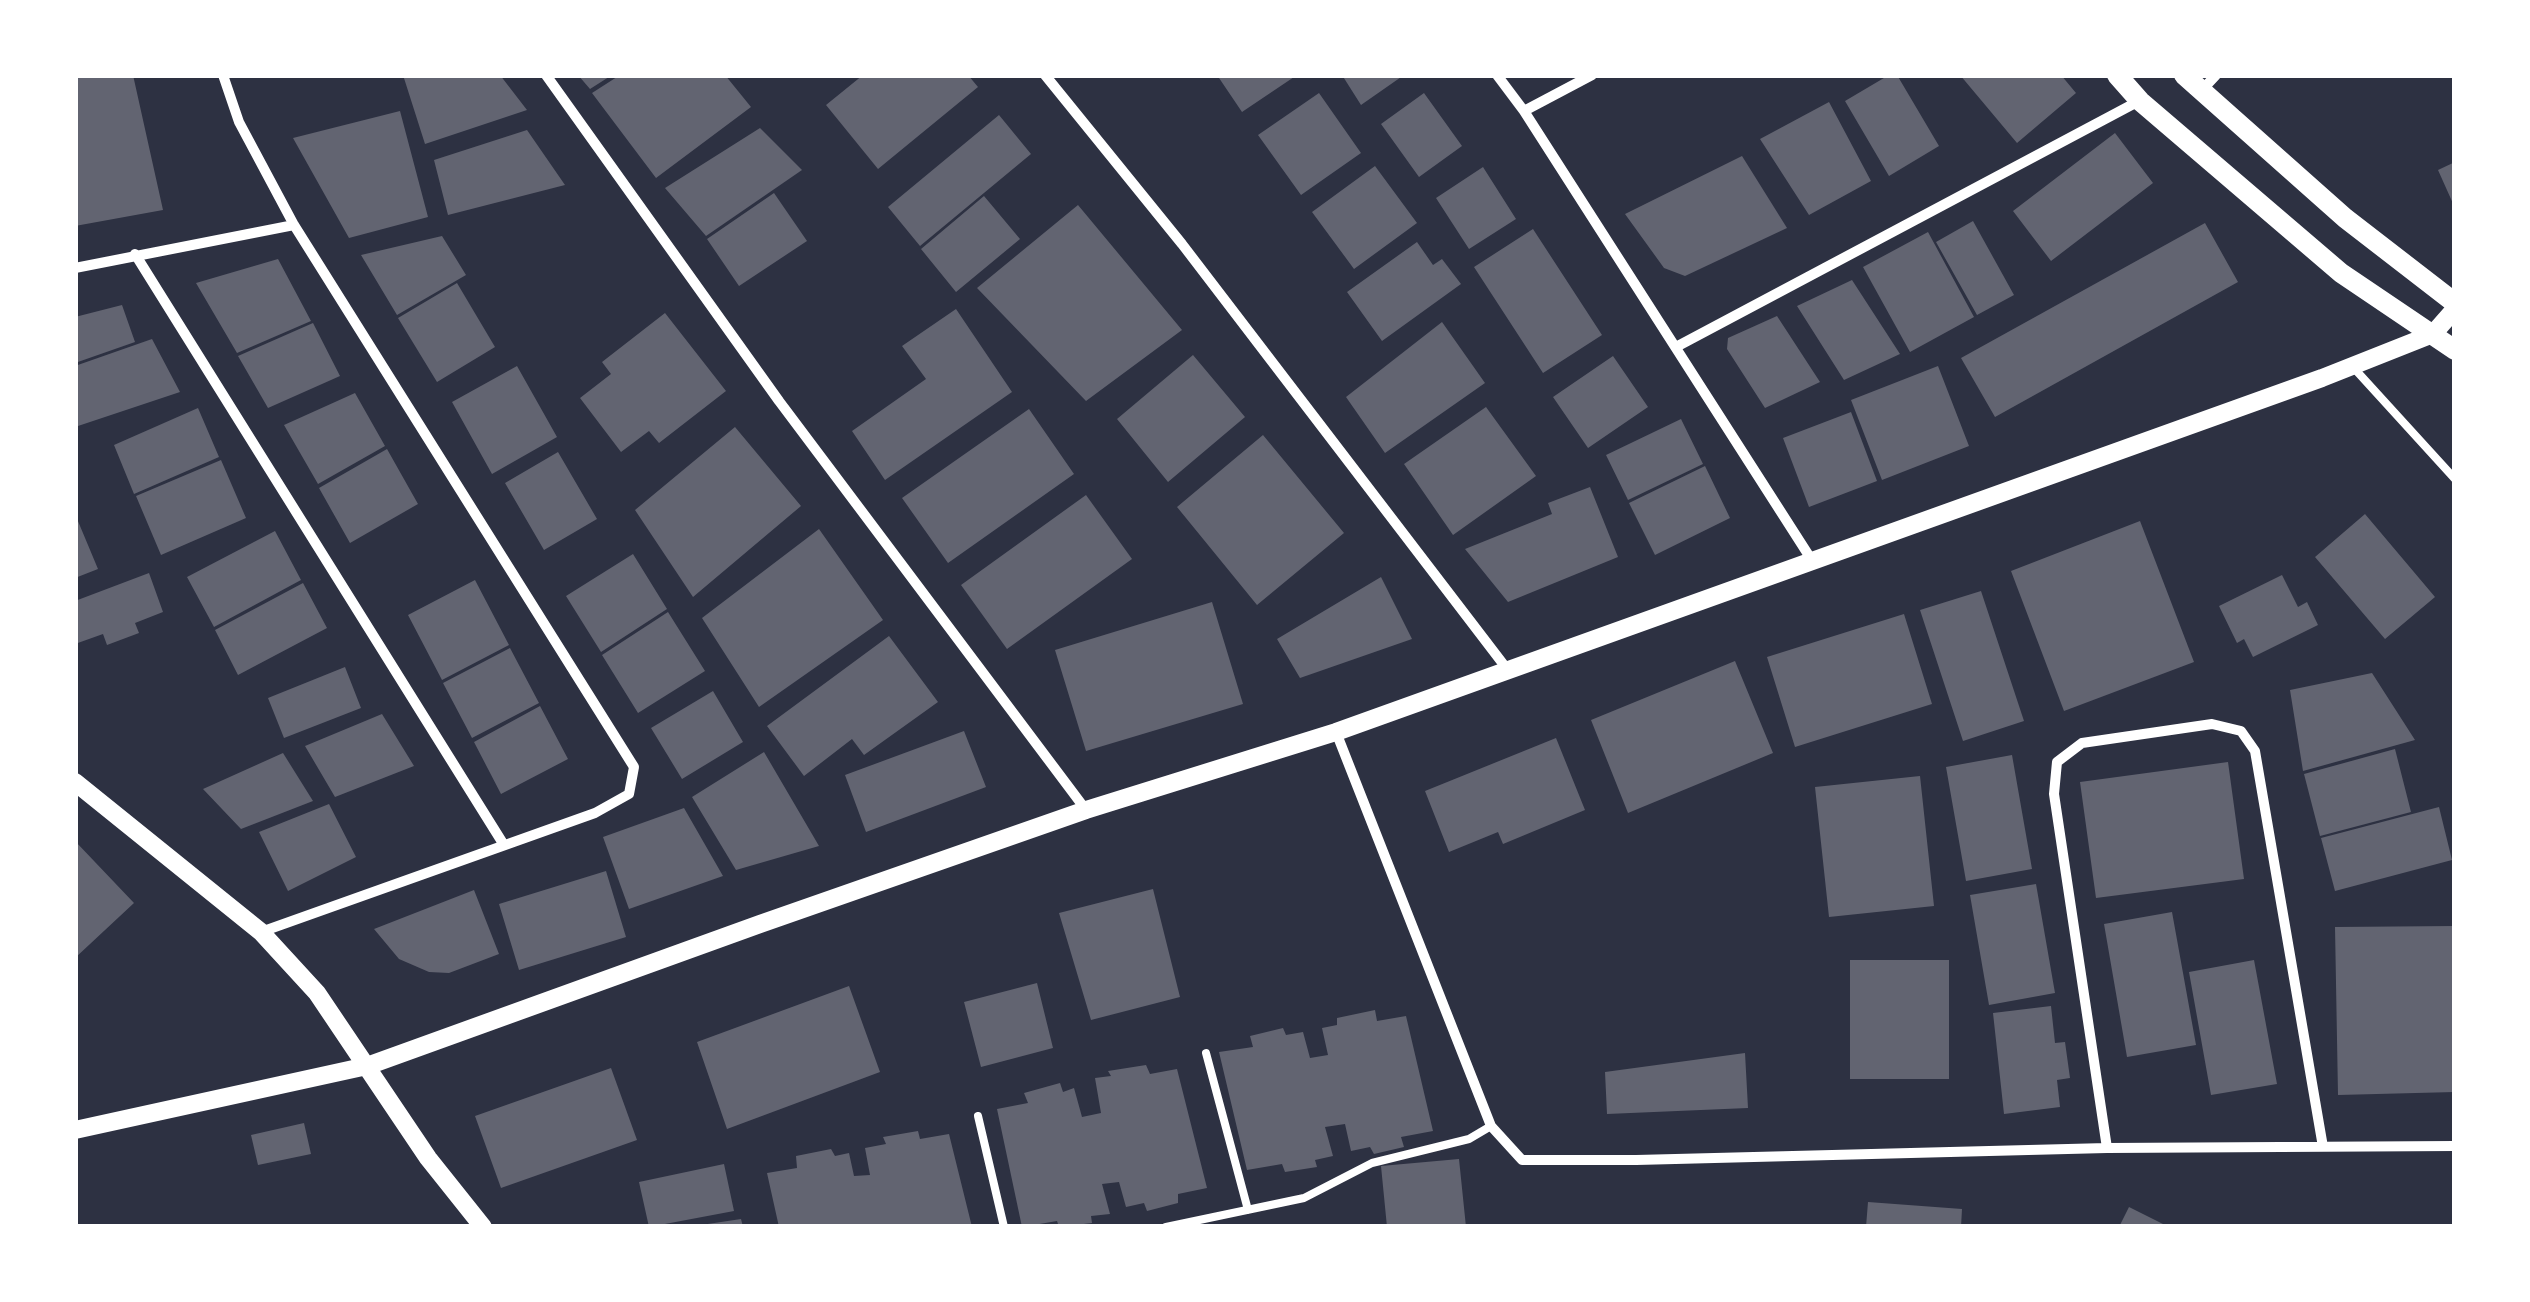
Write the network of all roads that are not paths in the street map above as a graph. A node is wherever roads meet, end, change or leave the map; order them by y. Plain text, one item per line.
1 (223, 75) edge
2 (546, 75) edge
3 (1045, 75) edge
4 (1497, 75) edge
5 (1592, 75) edge
6 (2117, 75) edge
7 (2184, 75) edge
8 (2208, 83) edge
9 (2140, 101) junction
10 (1524, 111) junction
11 (294, 226) junction
12 (135, 254) junction
13 (75, 268) edge
14 (2455, 306) edge
15 (2433, 334) junction
16 (1676, 347) junction
17 (2455, 350) edge
18 (2352, 366) junction
19 (2455, 479) edge
20 (1814, 563) junction
21 (1507, 669) junction
22 (1336, 732) junction
23 (75, 782) edge
24 (1086, 810) junction
25 (504, 845) junction
26 (261, 932) junction
27 (1206, 1053) dead end
28 (368, 1066) junction
29 (978, 1116) dead end
30 (1491, 1126) junction
31 (75, 1130) edge
32 (2455, 1146) edge
33 (2324, 1147) junction
34 (2106, 1148) junction
35 (1248, 1210) junction
36 (484, 1227) edge
37 (1004, 1227) edge
38 (1166, 1227) edge

1 - 11 street
2 - 24 street
3 - 21 street
4 - 10 street
5 - 10 street
6 - 9 main road
7 - 8 main road
8 - 14 main road
9 - 15 main road
9 - 16 street
10 - 16 street
11 - 12 street
11 - 25 street
12 - 13 street
12 - 25 street
14 - 15 street
15 - 17 main road
15 - 18 street
16 - 20 street
18 - 19 lane
18 - 20 street
20 - 21 street
21 - 22 street
22 - 24 street
22 - 30 street
23 - 26 street
24 - 28 street
25 - 26 street
26 - 28 street
27 - 35 lane
28 - 31 street
28 - 36 street
29 - 37 lane
30 - 34 street
30 - 35 lane
32 - 33 street
33 - 34 street
33 - 34 street
35 - 38 lane

